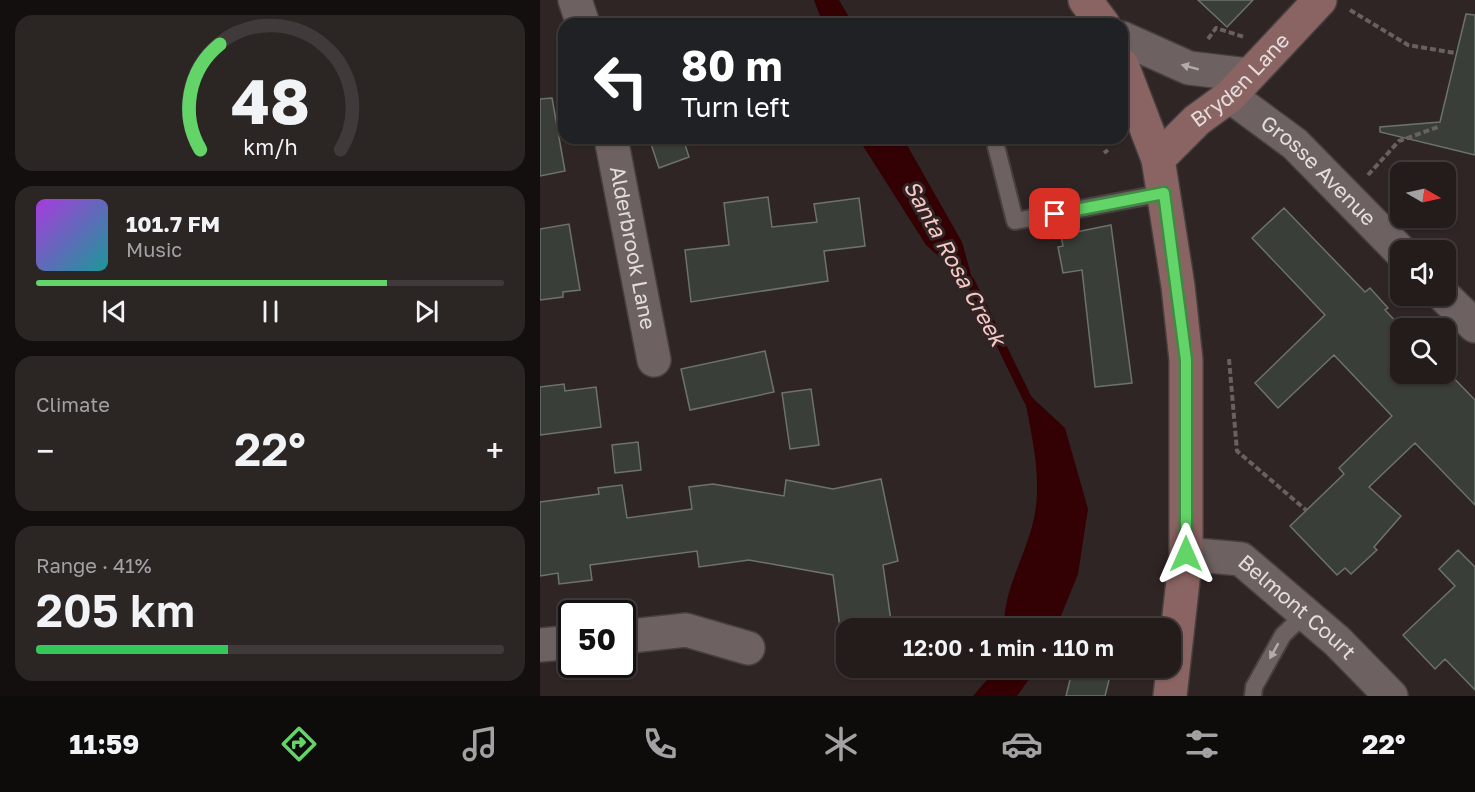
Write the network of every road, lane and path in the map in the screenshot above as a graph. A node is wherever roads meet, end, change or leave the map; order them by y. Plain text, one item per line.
1 (575, 0) edge
2 (1085, 0) edge
3 (1333, 3) edge
4 (581, 18) edge
5 (1098, 18) edge
6 (1248, 38) dead end
7 (1128, 41) edge
8 (1203, 45) dead end
9 (1455, 53) dead end
10 (1128, 81) edge
11 (1239, 86) junction
12 (1438, 127) dead end
13 (611, 144) edge
14 (996, 146) dead end
15 (1158, 159) junction
16 (1164, 193) junction
17 (1348, 197) junction
18 (1390, 241) edge
19 (1454, 306) edge
20 (1475, 326) edge
21 (654, 360) dead end
22 (1229, 360) dead end
23 (1306, 510) dead end
24 (1186, 554) junction
25 (1306, 613) junction
26 (636, 635) edge
27 (558, 643) edge
28 (540, 645) edge
29 (748, 648) dead end
30 (1376, 690) edge
31 (1170, 696) edge
32 (1253, 696) edge

1 - 4 street
2 - 5 main road
3 - 9 path
3 - 11 main road, Bryden Lane
6 - 8 path
11 -> 7 street
10 - 15 main road
11 - 15 main road, Bryden Lane
11 - 17 street, Grosse Avenue
12 - 17 path
13 - 21 street, Alderbrook Lane
14 - 16 lane
15 - 16 main road
16 - 24 main road
17 - 18 street, Grosse Avenue
19 - 20 street
22 - 23 path
24 - 25 street, Belmont Court
24 - 31 main road
25 - 30 street, Belmont Court
25 -> 32 lane
26 - 29 street
27 - 28 street

